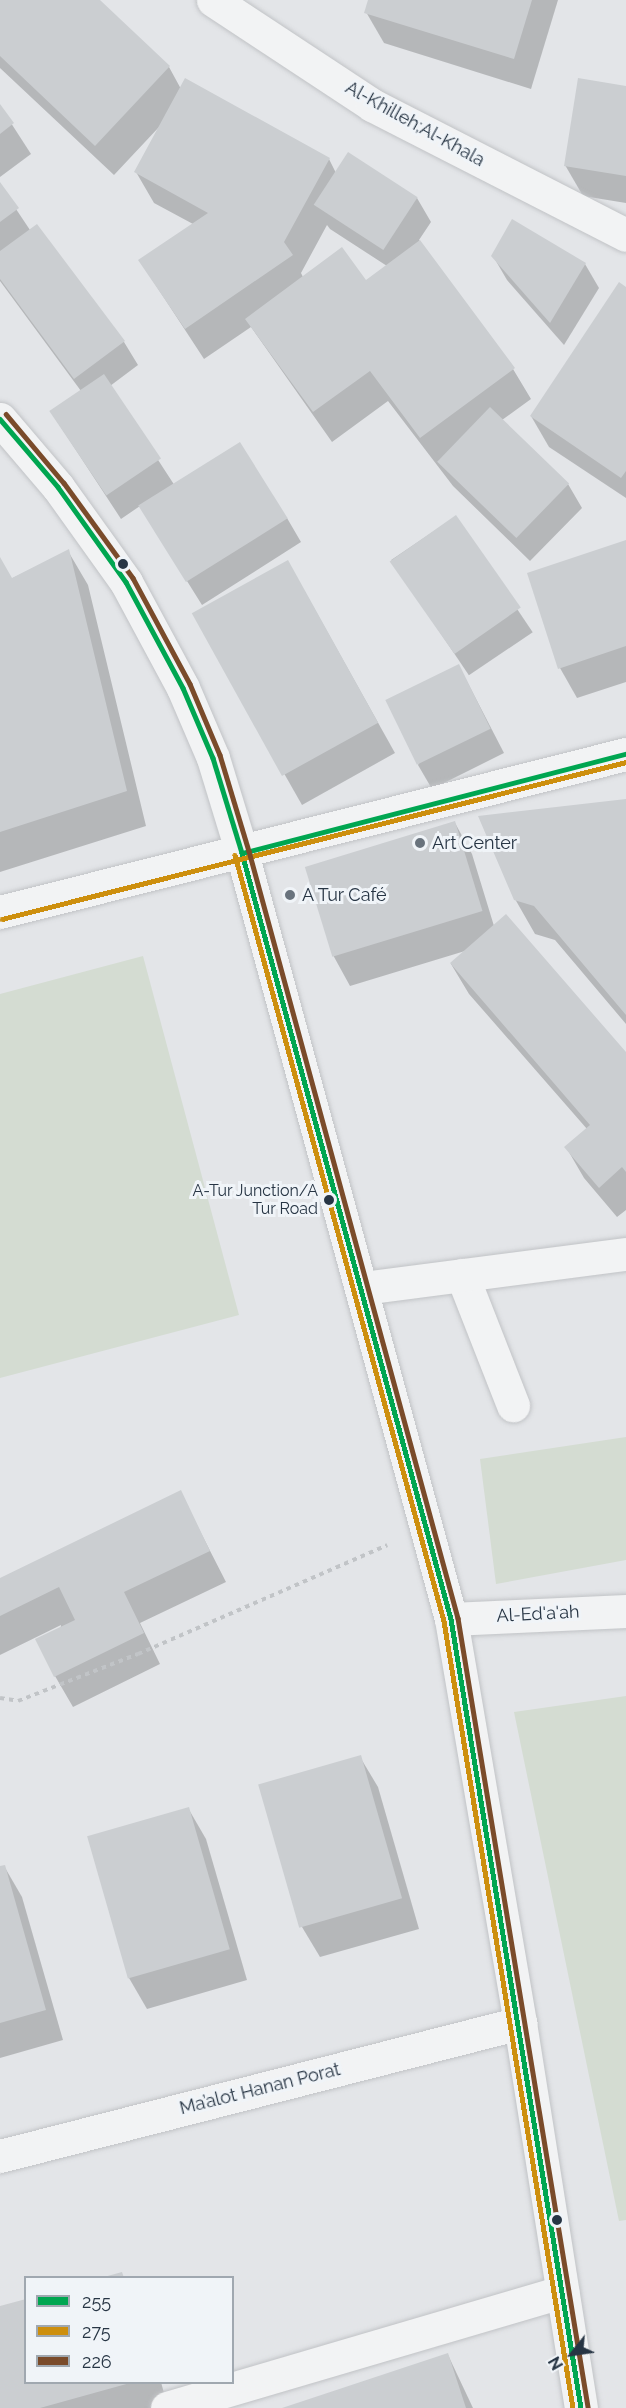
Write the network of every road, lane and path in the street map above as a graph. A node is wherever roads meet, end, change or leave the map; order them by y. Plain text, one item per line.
1 (213, 0) edge
2 (626, 235) edge
3 (0, 419) edge
4 (626, 754) edge
5 (242, 853) junction
6 (0, 912) edge
7 (626, 1254) edge
8 (462, 1275) junction
9 (363, 1288) junction
10 (513, 1405) dead end
11 (427, 1528) junction
12 (626, 1611) edge
13 (451, 1619) junction
14 (0, 1698) edge
15 (520, 2023) junction
16 (0, 2156) edge
17 (562, 2292) junction
18 (167, 2408) edge
19 (581, 2408) edge

1 - 2 street, Al-Khilleh;Al-Khala
3 - 5 street
4 - 5 street
5 - 6 street
5 - 9 street
7 - 8 street
8 - 9 street
8 - 10 street
9 - 11 street
11 - 13 street
11 - 14 path
12 - 13 street, Al-Ed'a'ah
13 - 15 street
15 - 16 street, Ma’alot Hanan Porat
15 - 17 street
17 - 18 street
17 - 19 street

